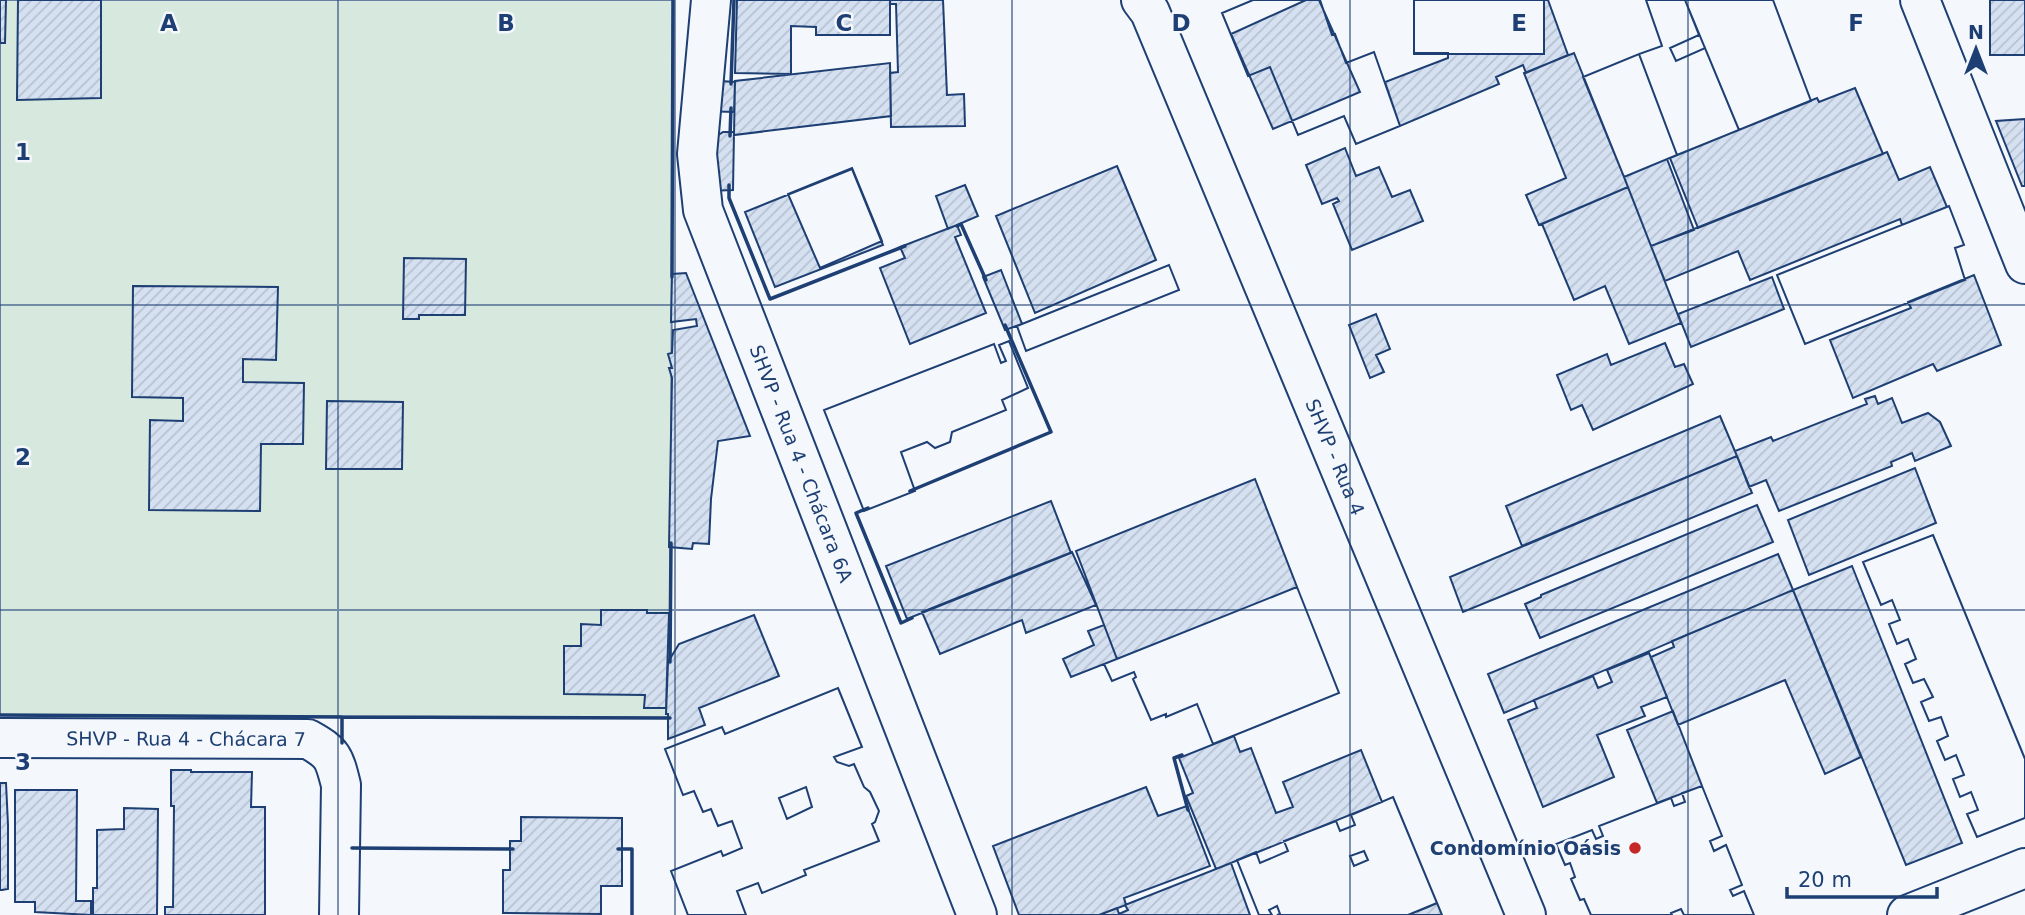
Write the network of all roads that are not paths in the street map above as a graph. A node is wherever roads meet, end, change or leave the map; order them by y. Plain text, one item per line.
1 (711, 0) edge
2 (1141, 0) edge
3 (1920, 0) edge
4 (2025, 264) edge
5 (0, 738) edge
6 (2025, 869) edge
7 (340, 915) edge
8 (978, 915) edge
9 (1526, 915) edge
10 (1907, 915) edge

1 - 8 street, SHVP - Rua 4 - Chácara 6A
2 - 9 street, SHVP - Rua 4
3 - 4 street
5 - 7 street, SHVP - Rua 4 - Chácara 7
6 - 10 street

